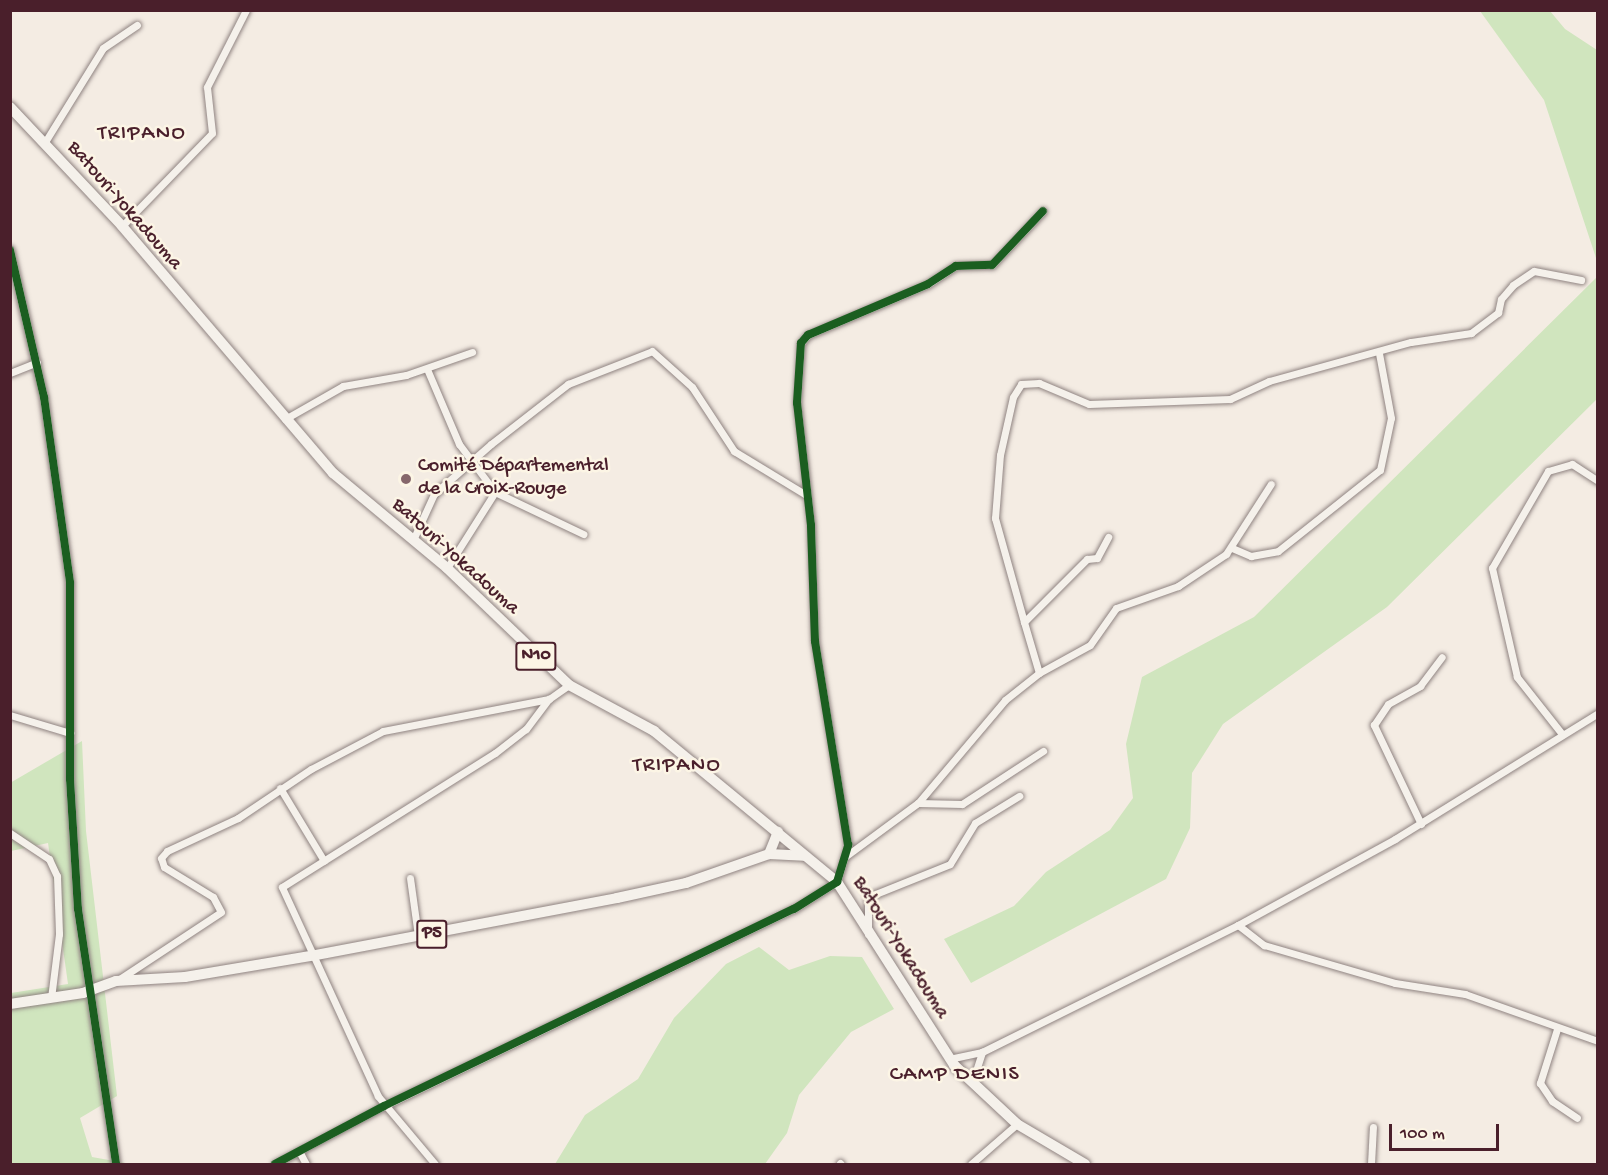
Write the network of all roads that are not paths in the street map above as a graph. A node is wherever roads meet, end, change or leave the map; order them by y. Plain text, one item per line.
1 (246, 10) edge
2 (137, 25) dead end
3 (10, 107) edge
4 (45, 142) junction
5 (1043, 211) dead end
6 (122, 226) junction
7 (10, 250) edge
8 (1581, 280) dead end
9 (472, 352) dead end
10 (1378, 353) junction
11 (37, 362) junction
12 (427, 369) junction
13 (11, 371) edge
14 (285, 419) junction
15 (471, 461) junction
16 (1598, 481) edge
17 (1270, 484) dead end
18 (495, 492) junction
19 (806, 495) junction
20 (583, 534) dead end
21 (1108, 537) dead end
22 (412, 540) junction
23 (1232, 548) junction
24 (447, 568) junction
25 (1024, 622) junction
26 (1442, 657) dead end
27 (1039, 673) junction
28 (568, 685) junction
29 (549, 699) junction
30 (1598, 713) edge
31 (10, 715) edge
32 (70, 733) junction
33 (1562, 734) junction
34 (1043, 751) dead end
35 (280, 788) junction
36 (1020, 796) dead end
37 (918, 803) junction
38 (1421, 824) junction
39 (778, 832) junction
40 (10, 833) edge
41 (769, 854) junction
42 (804, 856) junction
43 (846, 856) junction
44 (324, 861) junction
45 (410, 878) dead end
46 (837, 882) junction
47 (1238, 925) junction
48 (868, 934) junction
49 (418, 936) junction
50 (316, 955) junction
51 (116, 981) junction
52 (88, 987) junction
53 (51, 998) junction
54 (10, 1004) edge
55 (1557, 1029) junction
56 (1598, 1041) edge
57 (982, 1052) junction
58 (948, 1059) junction
59 (972, 1083) junction
60 (384, 1106) junction
61 (1577, 1118) dead end
62 (1017, 1124) junction
63 (1373, 1127) dead end
64 (299, 1151) junction
65 (116, 1164) edge
66 (275, 1164) edge
67 (306, 1164) edge
68 (435, 1164) edge
69 (971, 1164) edge
70 (1085, 1164) edge
71 (1371, 1164) edge

1 - 6 street
2 - 4 street
3 - 4 main road, Batouri-Yokadouma / N10
4 - 6 main road, Batouri-Yokadouma / N10
5 - 19 street
6 - 14 main road, Batouri-Yokadouma / N10
7 - 11 street
8 - 10 street
9 - 12 street
10 - 23 street
10 - 25 street
11 - 13 street
11 - 32 street
12 - 14 street
12 - 15 street
14 - 22 main road, Batouri-Yokadouma / N10
15 - 18 street
15 - 19 street
15 - 22 street
16 - 33 street
17 - 23 street
18 - 20 street
18 - 24 street
19 - 43 street
21 - 25 street
22 - 24 main road, Batouri-Yokadouma / N10
23 - 27 street
24 - 28 main road, Batouri-Yokadouma / N10
25 - 27 street
26 - 38 street
27 - 37 street
28 - 29 street
28 - 39 main road, Batouri-Yokadouma / N10
29 - 35 street
29 - 44 street
30 - 33 street
31 - 32 street
32 - 52 street
33 - 38 street
34 - 37 street
35 - 44 street
35 - 51 street
36 - 48 street
37 - 43 street
38 - 47 street
39 - 41 main road
39 - 42 main road, Batouri-Yokadouma / N10
40 - 53 street
41 - 42 main road, P5
41 - 49 main road, P5
42 - 46 main road, Batouri-Yokadouma / N10
43 - 46 street
44 - 50 street
45 - 49 street
46 - 48 main road, Batouri-Yokadouma / N10
46 - 60 street
47 - 55 street
47 - 57 street
48 - 58 main road, Batouri-Yokadouma / N10
49 - 50 main road, P5
50 - 51 main road, P5
50 - 60 street
51 - 52 main road, P5
52 - 53 main road, P5
52 - 65 street
53 - 54 main road, P5
55 - 56 street
55 - 61 street
57 - 58 street
57 - 59 street
58 - 59 main road, Batouri-Yokadouma / N10
59 - 62 main road, Batouri-Yokadouma / N10
60 - 64 street
60 - 68 street
62 - 69 street
62 - 70 main road, Batouri-Yokadouma / N10
63 - 71 street
64 - 66 street
64 - 67 street

